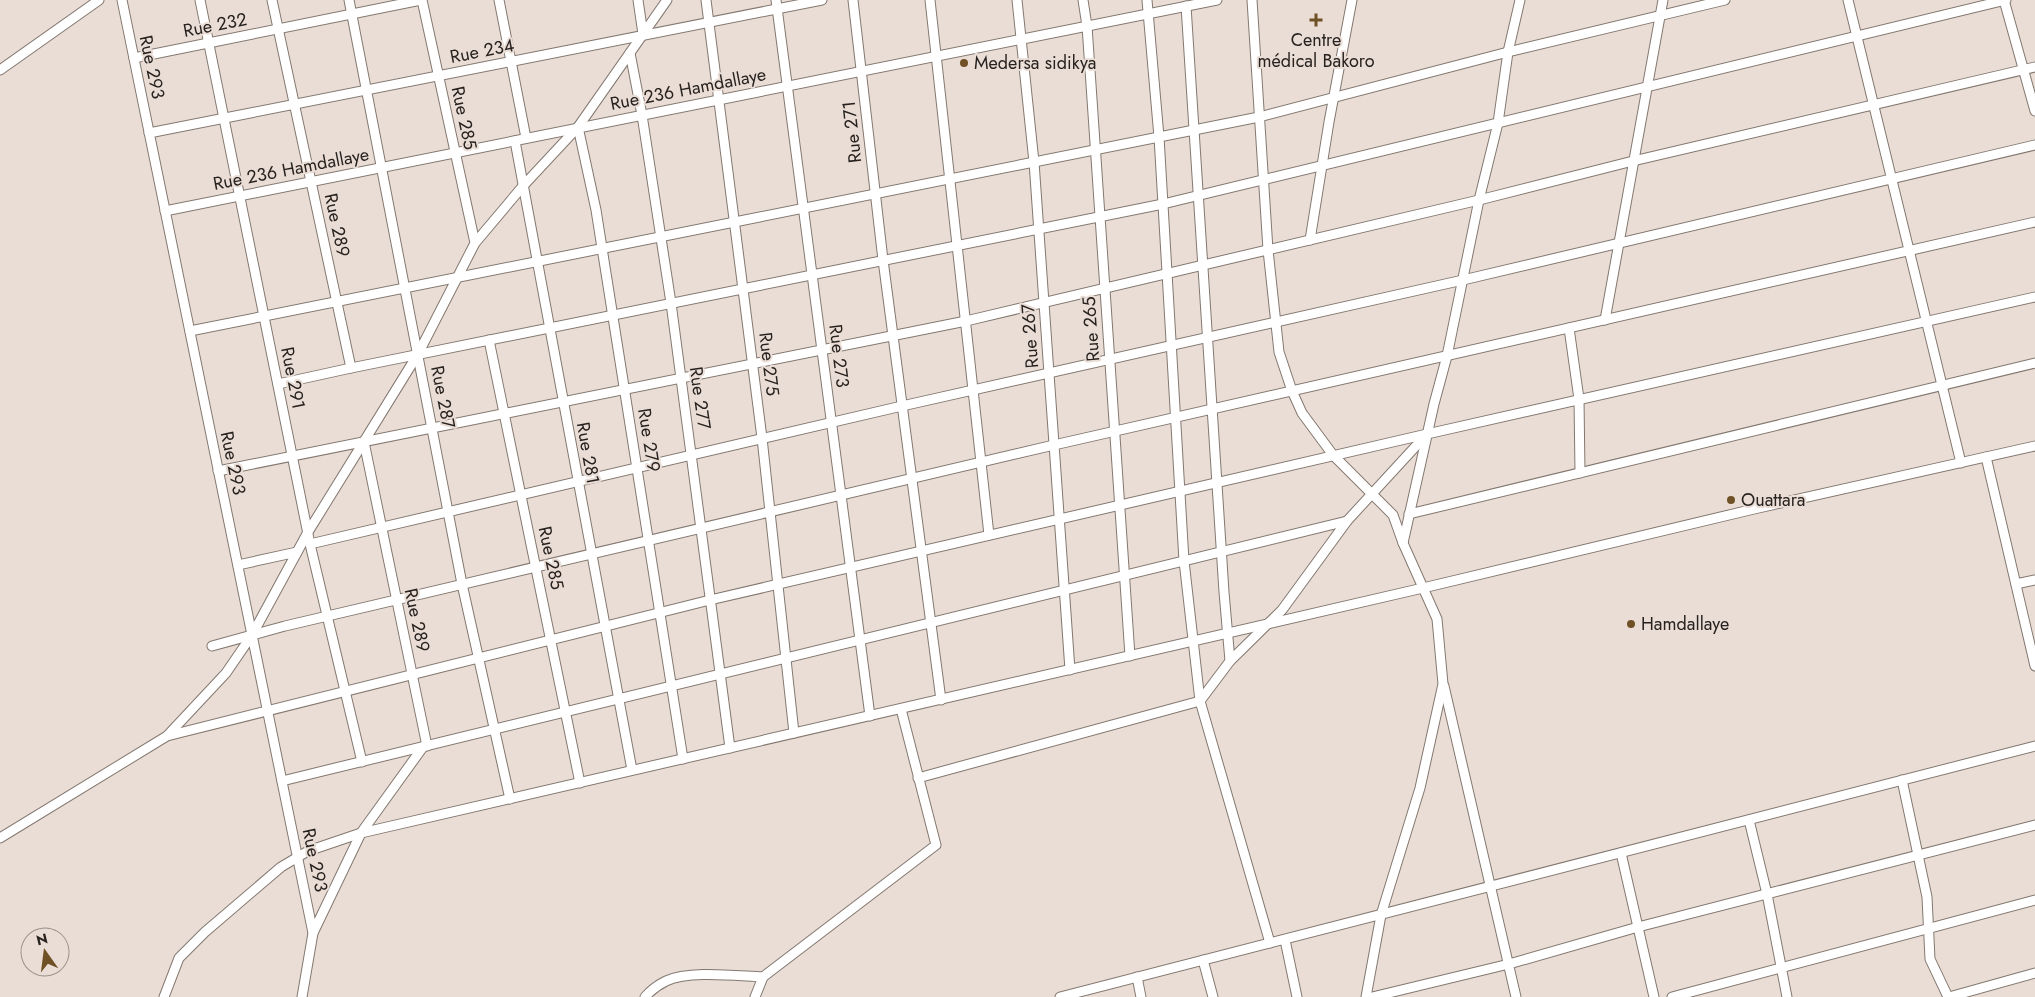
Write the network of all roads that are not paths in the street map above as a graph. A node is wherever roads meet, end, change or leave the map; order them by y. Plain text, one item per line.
1 (99, 0) edge
2 (122, 0) edge
3 (200, 0) edge
4 (272, 0) edge
5 (349, 0) edge
6 (421, 0) edge
7 (499, 0) edge
8 (638, 0) edge
9 (667, 0) edge
10 (706, 0) edge
11 (822, 0) edge
12 (852, 0) edge
13 (930, 0) edge
14 (1017, 0) edge
15 (1083, 0) edge
16 (1147, 0) edge
17 (1217, 0) edge
18 (1252, 0) edge
19 (1352, 0) edge
20 (1520, 0) edge
21 (1663, 0) edge
22 (1725, 0) edge
23 (1848, 0) edge
24 (2005, 0) edge
25 (777, 4) edge
26 (1186, 6) junction
27 (352, 14) junction
28 (1149, 14) junction
29 (1660, 16) junction
30 (708, 22) junction
31 (1087, 26) junction
32 (278, 29) junction
33 (643, 34) junction
34 (1857, 36) junction
35 (1022, 39) junction
36 (208, 43) junction
37 (630, 52) junction
38 (1508, 52) junction
39 (937, 56) junction
40 (134, 58) junction
41 (511, 62) junction
42 (2035, 67) edge
43 (0, 70) edge
44 (2024, 70) junction
45 (861, 71) junction
46 (438, 76) junction
47 (788, 86) junction
48 (1648, 87) junction
49 (368, 90) junction
50 (1334, 98) junction
51 (718, 100) junction
52 (294, 104) junction
53 (1874, 105) junction
54 (2035, 111) edge
55 (642, 115) junction
56 (1260, 117) junction
57 (224, 118) junction
58 (1498, 123) junction
59 (578, 127) junction
60 (1194, 130) junction
61 (149, 133) junction
62 (1159, 137) junction
63 (526, 138) junction
64 (514, 141) junction
65 (2035, 145) edge
66 (1096, 150) junction
67 (455, 152) junction
68 (1634, 161) junction
69 (1034, 162) junction
70 (1323, 165) junction
71 (382, 167) junction
72 (950, 179) junction
73 (1264, 179) junction
74 (1892, 179) junction
75 (311, 181) junction
76 (523, 186) junction
77 (875, 194) junction
78 (1198, 195) junction
79 (240, 196) junction
80 (1479, 200) junction
81 (1163, 204) junction
82 (803, 208) junction
83 (165, 210) junction
84 (1100, 216) junction
85 (734, 222) junction
86 (2035, 222) edge
87 (1039, 229) junction
88 (661, 236) junction
89 (1310, 240) junction
90 (1618, 242) junction
91 (475, 243) junction
92 (958, 245) junction
93 (602, 248) junction
94 (1268, 250) junction
95 (1909, 251) junction
96 (882, 260) junction
97 (537, 261) junction
98 (1203, 265) junction
99 (1167, 274) junction
100 (812, 275) junction
101 (458, 276) junction
102 (1463, 280) junction
103 (405, 288) junction
104 (1105, 288) junction
105 (742, 289) junction
106 (2035, 297) edge
107 (337, 301) junction
108 (671, 303) junction
109 (1044, 303) junction
110 (613, 315) junction
111 (264, 316) junction
112 (1605, 320) junction
113 (966, 321) junction
114 (1926, 321) junction
115 (1276, 322) junction
116 (549, 328) junction
117 (1569, 328) junction
118 (190, 331) junction
119 (893, 336) junction
120 (1208, 337) junction
121 (489, 340) junction
122 (1171, 346) junction
123 (822, 350) junction
124 (418, 354) junction
125 (1447, 356) junction
126 (1110, 360) junction
127 (2035, 363) edge
128 (752, 364) junction
129 (351, 368) junction
130 (1049, 373) junction
131 (681, 378) junction
132 (278, 384) junction
133 (1942, 386) junction
134 (624, 390) junction
135 (973, 390) junction
136 (1292, 391) junction
137 (1579, 400) junction
138 (562, 402) junction
139 (902, 406) junction
140 (1212, 409) junction
141 (504, 414) junction
142 (1175, 418) junction
143 (831, 422) junction
144 (432, 428) junction
145 (1115, 432) junction
146 (1427, 434) junction
147 (762, 438) junction
148 (364, 442) junction
149 (1054, 445) junction
150 (2035, 446) edge
151 (691, 454) junction
152 (1333, 455) junction
153 (292, 456) junction
154 (1986, 457) junction
155 (981, 462) junction
156 (1961, 463) junction
157 (637, 467) junction
158 (218, 471) junction
159 (1580, 473) junction
160 (912, 478) junction
161 (577, 481) junction
162 (1217, 482) junction
163 (1179, 491) junction
164 (1371, 492) junction
165 (521, 494) junction
166 (841, 495) junction
167 (1120, 505) junction
168 (448, 510) junction
169 (770, 512) junction
170 (1409, 514) junction
171 (1059, 519) junction
172 (1346, 521) junction
173 (381, 526) junction
174 (701, 528) junction
175 (308, 532) junction
176 (989, 535) junction
177 (648, 540) junction
178 (1403, 543) junction
179 (310, 544) junction
180 (922, 551) junction
181 (297, 552) junction
182 (1222, 552) junction
183 (591, 554) junction
184 (1184, 561) junction
185 (238, 565) junction
186 (536, 567) junction
187 (850, 567) junction
188 (1124, 576) junction
189 (2035, 580) edge
190 (462, 584) junction
191 (778, 584) junction
192 (2016, 584) junction
193 (1423, 588) junction
194 (1064, 590) junction
195 (396, 600) junction
196 (710, 600) junction
197 (660, 612) junction
198 (326, 616) junction
199 (932, 622) junction
200 (1267, 624) junction
201 (604, 626) junction
202 (1228, 633) junction
203 (252, 635) junction
204 (551, 640) junction
205 (860, 640) junction
206 (1193, 641) junction
207 (212, 646) dead end
208 (1130, 656) junction
209 (479, 658) junction
210 (786, 658) junction
211 (1230, 661) junction
212 (2035, 666) edge
213 (1070, 670) junction
214 (412, 674) junction
215 (720, 674) junction
216 (1443, 684) junction
217 (672, 686) junction
218 (345, 692) junction
219 (618, 699) junction
220 (941, 700) junction
221 (1200, 701) junction
222 (901, 709) junction
223 (268, 711) junction
224 (566, 712) junction
225 (870, 716) junction
226 (495, 729) junction
227 (794, 733) junction
228 (167, 736) junction
229 (425, 746) junction
230 (2035, 746) edge
231 (730, 748) junction
232 (683, 759) junction
233 (362, 762) junction
234 (632, 770) junction
235 (918, 778) junction
236 (1902, 780) junction
237 (282, 781) junction
238 (580, 783) junction
239 (510, 799) junction
240 (1750, 820) junction
241 (2035, 825) edge
242 (361, 833) junction
243 (0, 838) edge
244 (1621, 853) junction
245 (1919, 855) junction
246 (298, 857) junction
247 (1491, 886) junction
248 (1767, 894) junction
249 (2035, 900) edge
250 (1381, 915) junction
251 (1638, 927) junction
252 (1928, 928) junction
253 (313, 933) junction
254 (1284, 940) junction
255 (1270, 943) junction
256 (1203, 960) junction
257 (1509, 964) junction
258 (1782, 968) junction
259 (2035, 973) edge
260 (763, 976) junction
261 (1137, 978) junction
262 (164, 997) edge
263 (302, 997) edge
264 (645, 997) edge
265 (755, 997) edge
266 (1060, 997) edge
267 (1141, 997) edge
268 (1213, 997) edge
269 (1297, 997) edge
270 (1366, 997) edge
271 (1372, 997) edge
272 (1516, 997) edge
273 (1654, 997) edge
274 (1672, 997) edge
275 (1787, 997) edge
276 (1948, 997) edge

1 - 43 street
2 - 40 street, Rue 293
3 - 36 street, Rue 291
4 - 32 street, Rue 289
5 - 27 street, Rue 287
6 - 27 street, Rue 232
6 - 46 street, Rue 285
7 - 41 street
8 - 33 street
9 - 33 street
10 - 30 street, Rue 275
11 - 25 street, Rue 234
12 - 45 street, Rue 271
13 - 39 street
14 - 35 street, Rue 267
15 - 31 street, Rue 265
16 - 28 street
17 - 26 street, Rue 236 Hamdallaye
18 - 56 street
19 - 50 street
20 - 38 street
21 - 29 street
22 - 29 street
23 - 34 street
24 - 34 street
24 - 44 street
25 - 30 street, Rue 234
25 - 47 street, Rue 273
26 - 28 street, Rue 236 Hamdallaye
26 - 60 street
27 - 32 street, Rue 232
27 - 49 street, Rue 287
28 - 31 street, Rue 236 Hamdallaye
28 - 62 street
29 - 38 street
29 - 48 street
30 - 33 street, Rue 234
30 - 51 street, Rue 275
31 - 35 street, Rue 236 Hamdallaye
31 - 66 street, Rue 265
32 - 36 street, Rue 232
32 - 52 street, Rue 289
33 - 37 street
33 - 41 street, Rue 234
34 - 48 street
34 - 53 street
35 - 39 street, Rue 236 Hamdallaye
35 - 69 street, Rue 267
36 - 40 street, Rue 232
36 - 57 street, Rue 291
37 - 55 street, Rue 277
37 - 59 street
38 - 50 street
38 - 58 street
39 - 45 street, Rue 236 Hamdallaye
39 - 72 street
40 - 61 street, Rue 293
41 - 46 street, Rue 234
41 - 63 street
42 - 44 street
44 - 53 street
44 - 54 street
45 - 47 street, Rue 236 Hamdallaye
45 - 77 street, Rue 271
46 - 49 street, Rue 234
46 - 67 street, Rue 285
47 - 51 street, Rue 236 Hamdallaye
47 - 82 street, Rue 273
48 - 58 street
48 - 68 street
49 - 52 street, Rue 234
49 - 71 street, Rue 287
50 - 56 street
50 - 70 street
51 - 55 street, Rue 236 Hamdallaye
51 - 85 street, Rue 275
52 - 57 street, Rue 234
52 - 75 street, Rue 289
53 - 68 street
53 - 74 street
55 - 59 street, Rue 236 Hamdallaye
55 - 88 street, Rue 277
56 - 60 street
56 - 73 street
57 - 61 street, Rue 234
57 - 79 street, Rue 291
58 - 70 street
58 - 80 street
59 - 63 street, Rue 236 Hamdallaye
59 - 76 street
59 - 93 street, Rue 279
60 - 62 street
60 - 78 street
61 - 83 street, Rue 293
62 - 66 street
62 - 81 street
63 - 64 street, Rue 236 Hamdallaye
64 - 67 street, Rue 236 Hamdallaye
64 - 76 street, Rue 281
65 - 74 street
66 - 69 street
66 - 84 street, Rue 265
67 - 71 street, Rue 236 Hamdallaye
67 - 91 street, Rue 285
68 - 80 street
68 - 90 street
69 - 72 street
69 - 87 street, Rue 267
70 - 73 street
70 - 89 street
71 - 75 street, Rue 236 Hamdallaye
71 - 103 street, Rue 287
72 - 77 street
72 - 92 street
73 - 78 street
73 - 94 street
74 - 90 street
74 - 95 street
75 - 79 street, Rue 236 Hamdallaye
75 - 107 street, Rue 289
76 - 91 street
76 - 97 street, Rue 281
77 - 82 street
77 - 96 street, Rue 271
78 - 81 street
78 - 98 street
79 - 83 street, Rue 236 Hamdallaye
79 - 111 street, Rue 291
80 - 89 street
80 - 102 street
81 - 84 street
81 - 99 street
82 - 85 street
82 - 100 street, Rue 273
83 - 118 street, Rue 293
84 - 87 street
84 - 104 street, Rue 265
85 - 88 street
85 - 105 street, Rue 275
86 - 95 street
87 - 92 street
87 - 109 street, Rue 267
88 - 93 street
88 - 108 street, Rue 277
89 - 94 street
90 - 102 street
90 - 112 street
91 - 101 street
92 - 96 street
92 - 113 street
93 - 97 street
93 - 110 street, Rue 279
94 - 98 street
94 - 115 street
95 - 112 street
95 - 114 street
96 - 100 street
96 - 119 street, Rue 271
97 - 101 street
97 - 116 street, Rue 281
98 - 99 street
98 - 120 street
99 - 104 street
99 - 122 street
100 - 105 street
100 - 123 street, Rue 273
101 - 103 street
101 - 124 street
102 - 115 street
102 - 125 street
103 - 107 street
103 - 124 street, Rue 287
104 - 109 street
104 - 126 street, Rue 265
105 - 108 street
105 - 128 street, Rue 275
106 - 114 street
107 - 111 street
107 - 129 street, Rue 289
108 - 110 street
108 - 131 street, Rue 277
109 - 113 street
109 - 130 street, Rue 267
110 - 116 street
110 - 134 street, Rue 279
111 - 118 street
111 - 132 street, Rue 291
112 - 117 street
113 - 119 street
113 - 135 street
114 - 133 street
114 - 137 street
115 - 120 street
115 - 136 street
116 - 121 street
116 - 138 street, Rue 281
117 - 125 street
117 - 137 street
118 - 158 street, Rue 293
119 - 123 street
119 - 139 street, Rue 271
120 - 122 street
120 - 140 street
121 - 124 street
121 - 141 street, Rue 285
122 - 126 street
122 - 142 street
123 - 128 street
123 - 143 street, Rue 273
124 - 129 street
124 - 144 street, Rue 287
124 - 148 street
125 - 136 street
125 - 146 street
126 - 130 street
126 - 145 street, Rue 265
127 - 133 street
128 - 131 street
128 - 147 street, Rue 275
129 - 132 street
130 - 135 street
130 - 149 street, Rue 267
131 - 134 street
131 - 151 street, Rue 277
132 - 153 street, Rue 291
133 - 156 street
133 - 159 street
134 - 138 street
134 - 157 street, Rue 279
135 - 139 street
135 - 155 street
136 - 140 street
136 - 152 street
137 - 146 street
137 - 159 street
138 - 141 street
138 - 161 street, Rue 281
139 - 143 street
139 - 160 street, Rue 271
140 - 142 street
140 - 162 street
141 - 144 street
141 - 165 street, Rue 285
142 - 145 street
142 - 163 street
143 - 147 street
143 - 166 street, Rue 273
144 - 148 street
144 - 168 street, Rue 287
145 - 149 street
145 - 167 street, Rue 265
146 - 152 street
146 - 164 street
146 - 170 street
147 - 151 street
147 - 169 street, Rue 275
148 - 153 street
148 - 173 street, Rue 289
148 - 175 street
149 - 155 street
149 - 171 street, Rue 267
150 - 154 street
151 - 157 street
151 - 174 street, Rue 277
152 - 162 street
152 - 164 street
153 - 158 street
153 - 175 street, Rue 291
154 - 156 street
154 - 192 street
155 - 160 street
155 - 176 street
156 - 193 street
157 - 161 street
157 - 177 street, Rue 279
158 - 185 street, Rue 293
159 - 170 street
160 - 166 street
160 - 180 street, Rue 271
161 - 165 street
161 - 183 street, Rue 281
162 - 163 street
162 - 182 street
163 - 167 street
163 - 184 street
164 - 172 street
164 - 178 street
165 - 168 street
165 - 186 street, Rue 285
166 - 169 street
166 - 187 street, Rue 273
167 - 171 street
167 - 188 street, Rue 265
168 - 173 street
168 - 190 street, Rue 287
169 - 174 street
169 - 191 street, Rue 275
170 - 178 street
171 - 176 street
171 - 194 street, Rue 267
172 - 182 street
172 - 200 street
173 - 179 street
173 - 195 street, Rue 289
174 - 177 street
174 - 196 street, Rue 277
175 - 179 street, Rue 291
175 - 181 street
176 - 180 street
177 - 183 street
177 - 197 street, Rue 279
178 - 193 street
179 - 198 street, Rue 291
180 - 187 street
180 - 199 street, Rue 271
181 - 185 street
181 - 203 street
182 - 184 street
182 - 202 street
183 - 186 street
183 - 201 street, Rue 281
184 - 188 street
184 - 206 street
185 - 203 street, Rue 293
186 - 190 street
186 - 204 street, Rue 285
187 - 191 street
187 - 205 street, Rue 273
188 - 194 street
188 - 208 street, Rue 265
189 - 192 street
190 - 195 street
190 - 209 street, Rue 287
191 - 196 street
191 - 210 street, Rue 275
192 - 212 street
193 - 200 street
193 - 216 street
194 - 199 street
194 - 213 street, Rue 267
195 - 198 street
195 - 214 street, Rue 289
196 - 197 street
196 - 215 street, Rue 277
197 - 201 street
197 - 217 street, Rue 279
198 - 203 street
198 - 218 street, Rue 291
199 - 205 street
199 - 220 street, Rue 271
200 - 202 street
200 - 211 street
201 - 204 street
201 - 219 street, Rue 281
202 - 206 street
202 - 211 street
203 - 207 street
203 - 223 street, Rue 293
203 - 228 street
204 - 209 street
204 - 224 street, Rue 285
205 - 210 street
205 - 225 street, Rue 273
206 - 208 street
206 - 221 street
208 - 213 street
209 - 214 street
209 - 226 street, Rue 287
210 - 215 street
210 - 227 street, Rue 275
211 - 221 street
213 - 220 street
214 - 218 street
214 - 229 street, Rue 289
215 - 217 street
215 - 231 street, Rue 277
216 - 247 street
216 - 250 street
217 - 219 street
217 - 232 street, Rue 279
218 - 223 street
218 - 233 street, Rue 291
219 - 224 street
219 - 234 street, Rue 281
220 - 222 street
221 - 235 street
221 - 255 street
222 - 225 street
222 - 235 street
223 - 228 street
223 - 237 street, Rue 293
224 - 226 street
224 - 238 street, Rue 285
225 - 227 street
226 - 229 street
226 - 239 street, Rue 287
227 - 231 street
228 - 243 street
229 - 233 street
229 - 242 street
230 - 236 street
231 - 232 street
232 - 234 street
233 - 237 street
234 - 238 street
235 - 260 street
236 - 240 street
236 - 245 street
237 - 246 street, Rue 293
238 - 239 street
239 - 242 street
240 - 244 street
240 - 248 street
241 - 245 street
242 - 246 street
242 - 253 street
244 - 247 street
244 - 251 street
245 - 248 street
245 - 252 street
246 - 253 street, Rue 293
246 - 262 street
247 - 250 street
247 - 257 street
248 - 251 street
248 - 258 street
249 - 252 street
250 - 254 street
250 - 270 street
251 - 257 street
251 - 273 street
252 - 258 street
252 - 276 street
253 - 263 street
254 - 255 street
254 - 269 street
255 - 256 street
256 - 261 street
256 - 268 street
257 - 271 street
257 - 272 street
258 - 274 street
258 - 275 street
259 - 276 street
260 - 264 street
260 - 265 street
261 - 266 street
261 - 267 street

